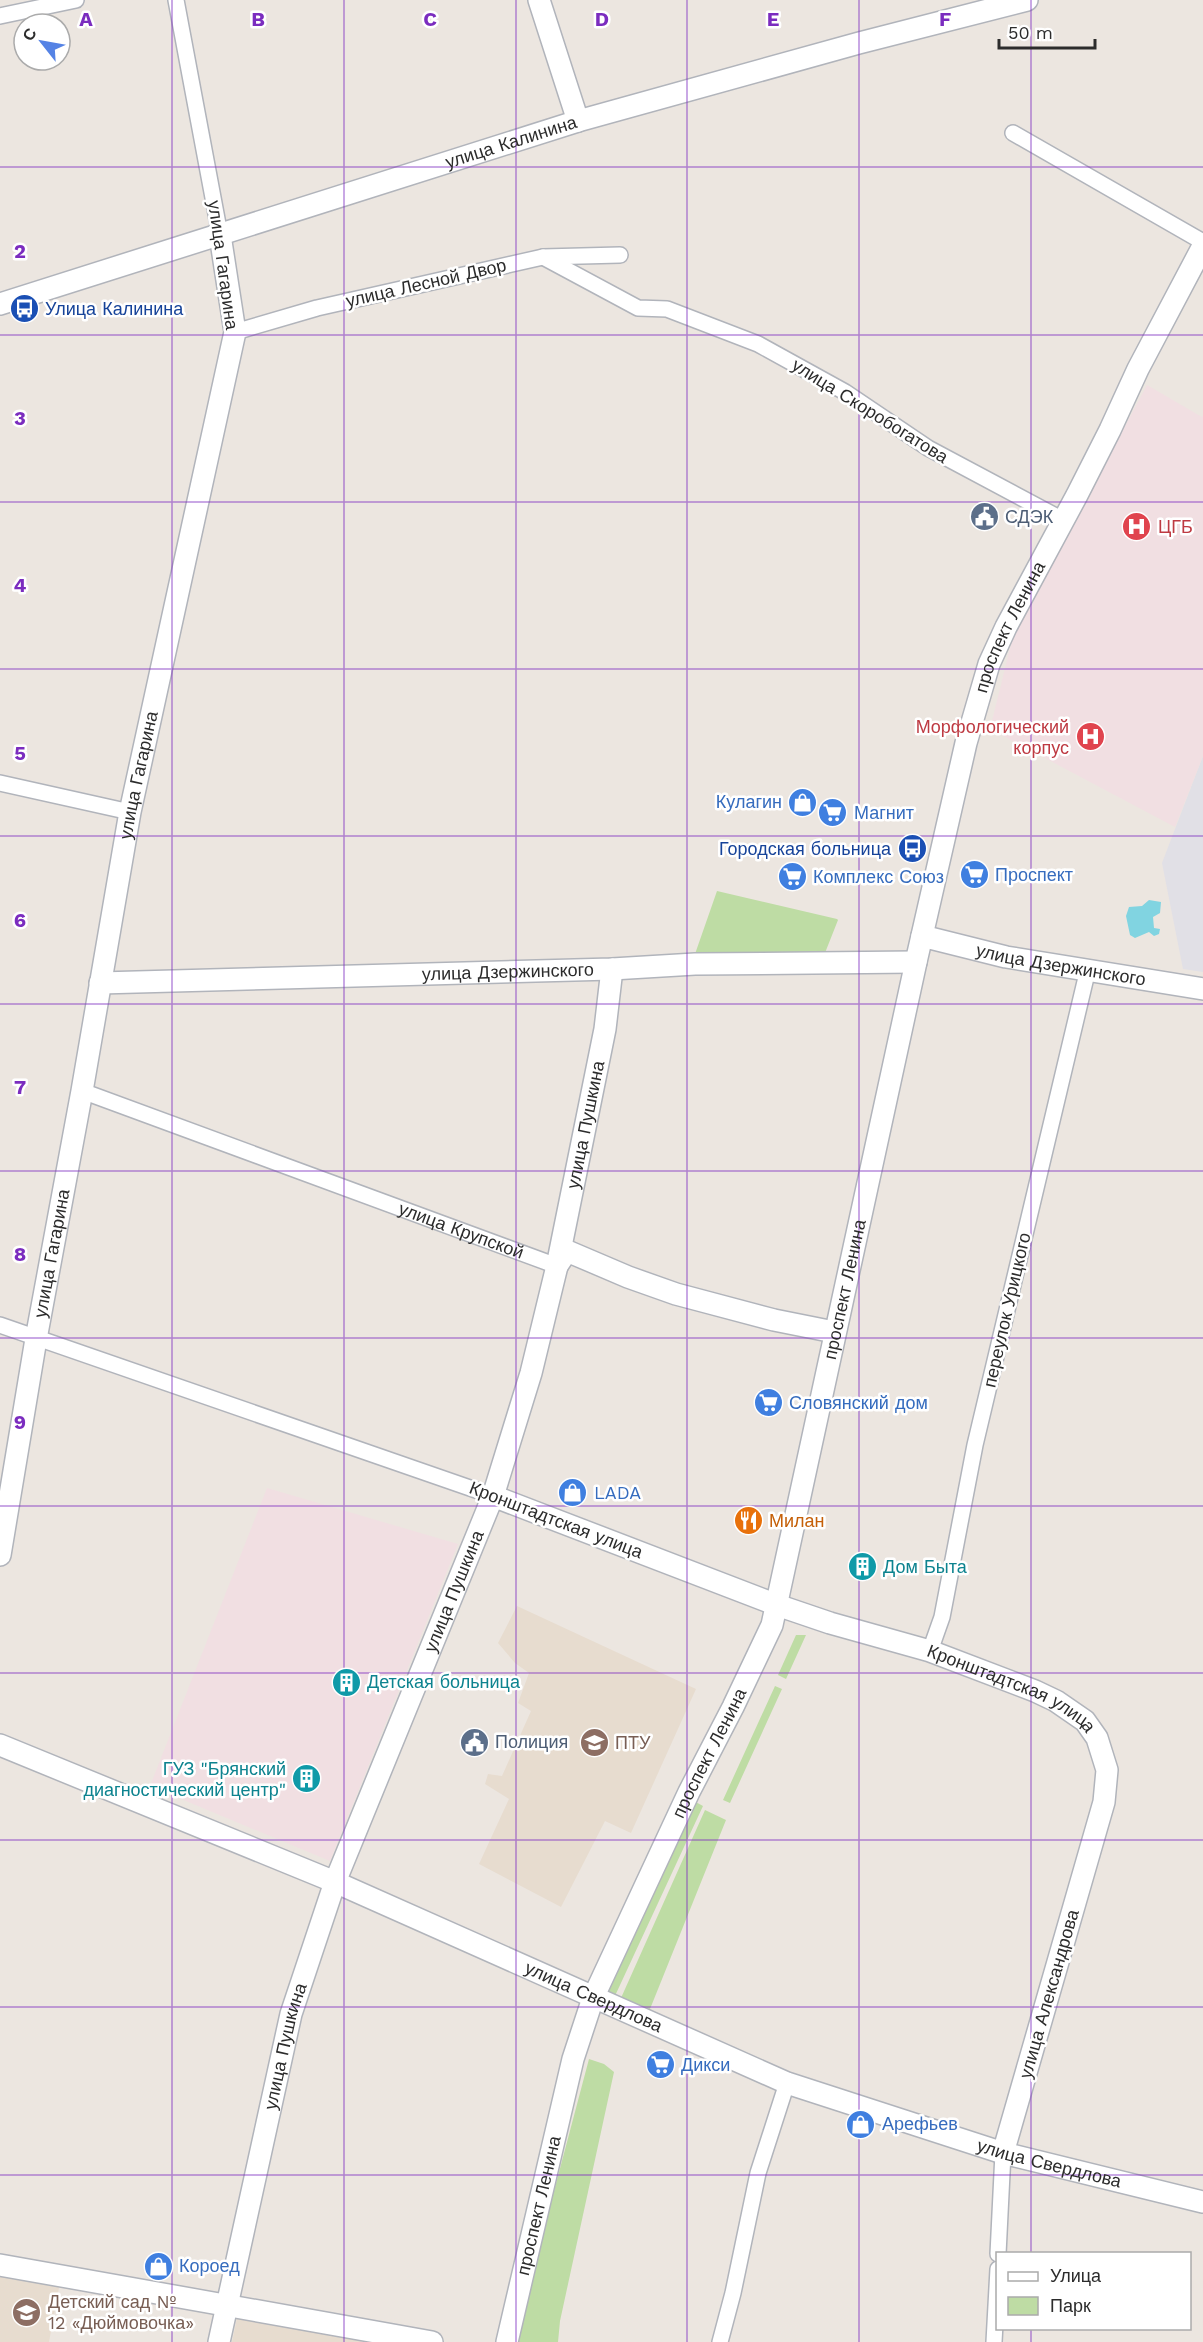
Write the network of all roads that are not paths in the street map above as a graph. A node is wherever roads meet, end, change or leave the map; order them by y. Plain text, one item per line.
1 (76, 0) edge
2 (176, 0) edge
3 (539, 0) edge
4 (1027, 0) edge
5 (0, 16) edge
6 (578, 121) junction
7 (1013, 133) dead end
8 (220, 236) junction
9 (1203, 244) edge
10 (620, 255) dead end
11 (543, 257) junction
12 (0, 304) edge
13 (235, 332) junction
14 (1063, 520) junction
15 (0, 783) edge
16 (130, 812) junction
17 (922, 936) junction
18 (916, 962) junction
19 (612, 969) junction
20 (1088, 969) junction
21 (100, 983) junction
22 (1203, 989) edge
23 (82, 1091) junction
24 (557, 1266) junction
25 (0, 1325) edge
26 (834, 1332) junction
27 (36, 1339) junction
28 (494, 1496) junction
29 (0, 1555) edge
30 (777, 1605) junction
31 (930, 1652) junction
32 (1097, 1738) joint
33 (0, 1745) edge
34 (334, 1882) junction
35 (593, 1998) junction
36 (788, 2083) junction
37 (1003, 2152) junction
38 (1203, 2202) edge
39 (998, 2252) edge
40 (0, 2265) edge
41 (996, 2306) edge
42 (227, 2307) junction
43 (219, 2342) edge
44 (432, 2342) edge
45 (507, 2342) edge
46 (720, 2342) edge
47 (994, 2342) edge

1 - 5 street
2 - 8 street, улица Гагарина
3 - 6 main road
4 - 6 main road, улица Калинина
6 - 8 main road, улица Калинина
7 - 9 street
8 - 12 main road, улица Калинина
8 - 13 main road, улица Гагарина
9 - 14 main road, проспект Ленина
10 - 11 street, улица Лесной Двор
11 - 13 street, улица Лесной Двор
11 - 14 street, улица Скоробогатова
13 - 16 main road, улица Гагарина
14 - 17 main road, проспект Ленина
15 - 16 street
16 - 21 main road, улица Гагарина
17 - 18 main road, проспект Ленина
17 - 20 main road, улица Дзержинского
18 - 19 main road, улица Дзержинского
18 - 26 main road, проспект Ленина
19 - 21 main road, улица Дзержинского
19 - 24 main road, улица Пушкина
20 - 22 main road, улица Дзержинского
20 - 31 street, переулок Урицкого
21 - 23 main road, улица Гагарина
23 - 24 street, улица Крупской
23 - 27 main road, улица Гагарина
24 - 26 main road
24 - 28 main road, улица Пушкина
25 - 27 street, Кронштадтская улица
26 - 30 main road, проспект Ленина
27 - 28 street, Кронштадтская улица
27 - 29 main road, улица Гагарина
28 - 30 main road, Кронштадтская улица
28 - 34 main road, улица Пушкина
30 - 31 main road, Кронштадтская улица
30 - 35 main road, проспект Ленина
31 - 32 main road, Кронштадтская улица
32 - 37 main road, улица Александрова
33 - 34 main road, улица Свердлова
34 - 35 main road, улица Свердлова
34 - 42 main road, улица Пушкина
35 - 36 main road, улица Свердлова
35 - 45 main road, проспект Ленина
36 - 37 main road, улица Свердлова
36 - 46 street
37 - 38 main road, улица Свердлова
37 - 39 street, улица Александрова
40 - 42 main road
41 - 47 street
42 - 43 main road, улица Пушкина
42 - 44 main road

